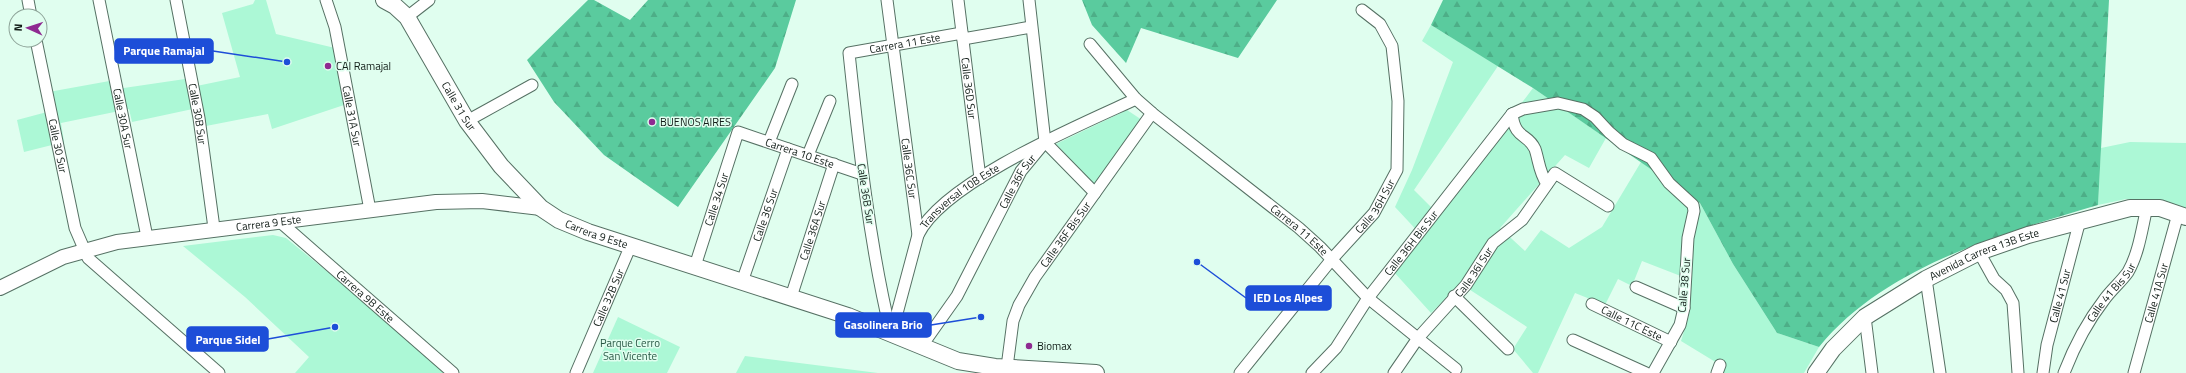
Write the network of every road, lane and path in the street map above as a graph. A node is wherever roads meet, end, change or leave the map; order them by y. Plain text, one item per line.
1 (99, 0) edge
2 (176, 0) edge
3 (326, 0) edge
4 (384, 0) edge
5 (429, 0) edge
6 (886, 0) edge
7 (958, 0) edge
8 (1029, 0) edge
9 (1362, 10) dead end
10 (406, 17) junction
11 (1031, 27) junction
12 (962, 36) junction
13 (1090, 44) dead end
14 (893, 45) junction
15 (38, 48) edge
16 (848, 53) joint
17 (792, 84) dead end
18 (532, 85) dead end
19 (1136, 99) junction
20 (830, 101) dead end
21 (1152, 113) junction
22 (1512, 114) junction
23 (467, 121) junction
24 (738, 132) joint
25 (769, 142) junction
26 (1045, 142) junction
27 (788, 149) junction
28 (808, 155) junction
29 (834, 164) junction
30 (862, 174) junction
31 (980, 178) junction
32 (1547, 184) junction
33 (1095, 193) junction
34 (1608, 206) dead end
35 (2148, 207) junction
36 (541, 208) junction
37 (370, 210) junction
38 (2182, 215) edge
39 (278, 220) junction
40 (2080, 220) junction
41 (214, 228) junction
42 (918, 235) junction
43 (147, 237) junction
44 (631, 245) junction
45 (84, 249) junction
46 (1979, 252) junction
47 (1332, 259) junction
48 (695, 266) junction
49 (1926, 279) junction
50 (742, 282) junction
51 (1636, 287) dead end
52 (0, 288) edge
53 (1454, 296) junction
54 (791, 297) junction
55 (1368, 298) junction
56 (1592, 304) dead end
57 (1684, 308) junction
58 (1865, 317) junction
59 (891, 334) junction
60 (1418, 338) junction
61 (1573, 340) dead end
62 (1671, 342) junction
63 (921, 347) junction
64 (1508, 349) dead end
65 (1007, 368) junction
66 (1456, 369) dead end
67 (1044, 371) edge
68 (219, 373) edge
69 (453, 373) edge
70 (576, 373) edge
71 (1096, 373) edge
72 (1240, 373) edge
73 (1312, 373) edge
74 (1394, 373) edge
75 (1646, 373) edge
76 (1653, 373) edge
77 (1816, 373) edge
78 (1872, 373) edge
79 (1940, 373) edge
80 (2018, 373) edge
81 (2043, 373) edge
82 (2064, 373) edge
83 (2134, 373) edge

1 - 43 street, Calle 30A Sur
2 - 41 street, Calle 30B Sur
3 - 37 street, Calle 31A Sur
4 - 10 main road, Calle 31 Sur
5 - 10 street
6 - 14 street, Calle 36C Sur
7 - 12 street, Calle 36D Sur
8 - 11 street
9 - 47 street, Calle 36H Sur
10 - 23 main road, Calle 31 Sur
11 - 12 street, Carrera 11 Este
11 - 26 street
12 - 14 street, Carrera 11 Este
12 - 31 street, Calle 36D Sur
13 - 19 street, Carrera 11 Este
14 - 16 street, Carrera 11 Este
14 - 42 street, Calle 36C Sur
15 - 45 street, Calle 30 Sur
16 - 30 street, Calle 36B Sur
17 - 25 street
18 - 23 street
19 - 21 street, Carrera 11 Este
19 - 26 street, Transversal 10B Este
20 - 28 street
21 - 33 street, Calle 36F Bis Sur
21 - 47 street, Carrera 11 Este
22 - 32 street
22 - 55 street, Calle 36H Bis Sur
22 - 57 street, Calle 38 Sur
23 - 36 main road, Calle 31 Sur
24 - 25 street, Carrera 10 Este
24 - 48 street, Calle 34 Sur
25 - 27 street, Carrera 10 Este
26 - 31 street, Transversal 10B Este
26 - 33 street
26 - 63 street, Calle 36F Sur
27 - 28 street, Carrera 10 Este
27 - 50 street, Calle 36 Sur
28 - 29 street, Carrera 10 Este
29 - 30 street, Carrera 10 Este
29 - 54 street, Calle 36A Sur
30 - 59 street, Calle 36B Sur
31 - 42 street, Transversal 10B Este
32 - 34 street, Calle 36I Sur
32 - 53 street, Calle 36I Sur
33 - 65 street, Calle 36F Bis Sur
35 - 38 main road, Avenida Carrera 13B Este
35 - 40 main road, Avenida Carrera 13B Este
35 - 82 street, Calle 41 Bis Sur
36 - 37 street, Carrera 9 Este
36 - 44 main road, Carrera 9 Este
37 - 39 street, Carrera 9 Este
38 - 83 street, Calle 41A Sur
39 - 41 street, Carrera 9 Este
39 - 69 street, Carrera 9B Este
40 - 46 main road, Avenida Carrera 13B Este
40 - 81 street, Calle 41 Sur
41 - 43 street, Carrera 9 Este
42 - 59 street, Calle 36C Sur
43 - 45 street, Carrera 9 Este
44 - 48 main road, Carrera 9 Este
44 - 70 street, Calle 32B Sur
45 - 52 street, Carrera 9 Este
45 - 68 street
46 - 49 main road, Avenida Carrera 13B Este
46 - 80 street
47 - 55 street, Carrera 11 Este
47 - 72 street, Calle 36H Sur
48 - 50 main road, Carrera 9 Este
49 - 58 main road, Avenida Carrera 13B Este
49 - 79 street
50 - 54 main road, Carrera 9 Este
51 - 57 street
53 - 60 street, Calle 36I Sur
53 - 64 street
54 - 59 main road, Carrera 9 Este
55 - 60 street, Carrera 11 Este
55 - 73 street, Calle 36H Bis Sur
56 - 62 street, Calle 11C Este
57 - 62 street, Calle 38 Sur
58 - 77 main road, Avenida Carrera 13B Este
58 - 78 street
59 - 63 main road, Carrera 9 Este
60 - 66 street, Carrera 11 Este
60 - 74 street, Calle 36I Sur
61 - 75 street
62 - 76 street, Calle 38 Sur
63 - 65 main road, Carrera 9 Este
65 - 67 main road, Carrera 9 Este
67 - 71 main road, Carrera 9 Este

